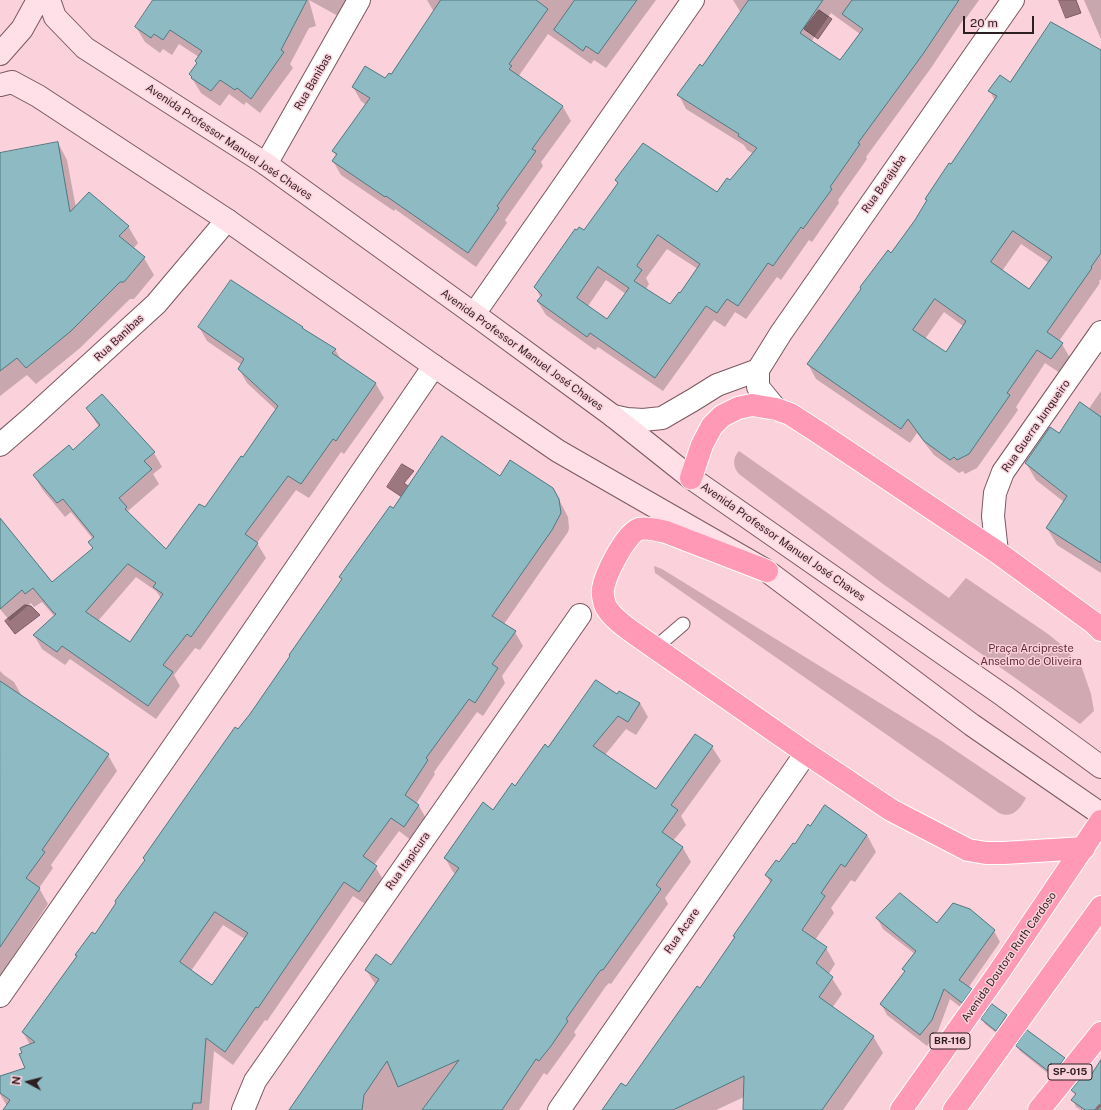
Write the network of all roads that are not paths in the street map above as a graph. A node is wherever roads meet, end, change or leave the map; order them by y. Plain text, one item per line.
1 (38, 0) edge
2 (49, 0) edge
3 (359, 0) edge
4 (693, 0) edge
5 (1013, 0) edge
6 (0, 54) edge
7 (0, 85) edge
8 (266, 164) junction
9 (227, 220) junction
10 (474, 314) junction
11 (1101, 332) edge
12 (434, 366) junction
13 (758, 370) junction
14 (776, 409) junction
15 (612, 416) junction
16 (0, 445) edge
17 (691, 478) junction
18 (997, 552) junction
19 (767, 571) junction
20 (580, 615) dead end
21 (683, 624) dead end
22 (1101, 630) edge
23 (656, 648) junction
24 (806, 753) junction
25 (1101, 768) edge
26 (1101, 814) edge
27 (1101, 821) edge
28 (1084, 848) junction
29 (1101, 907) edge
30 (0, 996) edge
31 (1101, 1034) edge
32 (243, 1110) edge
33 (559, 1110) edge
34 (901, 1110) edge
35 (954, 1110) edge
36 (1039, 1110) edge

1 - 6 main road
2 - 8 main road, Avenida Professor Manuel José Chaves
3 - 8 street, Rua Banibas
4 - 10 street
5 - 13 street, Rua Barajuba
7 - 9 main road
8 - 10 main road, Avenida Professor Manuel José Chaves
9 - 12 main road
9 - 16 street, Rua Banibas
10 - 15 main road, Avenida Professor Manuel José Chaves
11 - 18 street, Rua Guerra Junqueiro
12 - 19 main road
12 - 30 street
13 - 14 street
13 - 15 street
14 - 17 highway
14 - 18 highway
15 - 17 main road, Avenida Professor Manuel José Chaves
17 - 25 main road, Avenida Professor Manuel José Chaves
18 - 22 highway
19 - 23 highway
19 - 26 main road
20 - 32 street, Rua Itapicura
21 - 23 lane
23 - 24 highway
24 - 28 highway
24 - 33 street, Rua Acare
27 - 28 highway, Avenida Doutora Ruth Cardoso / BR-116
28 - 34 highway, Avenida Doutora Ruth Cardoso / BR-116
29 - 35 highway
31 - 36 highway, SP-015

